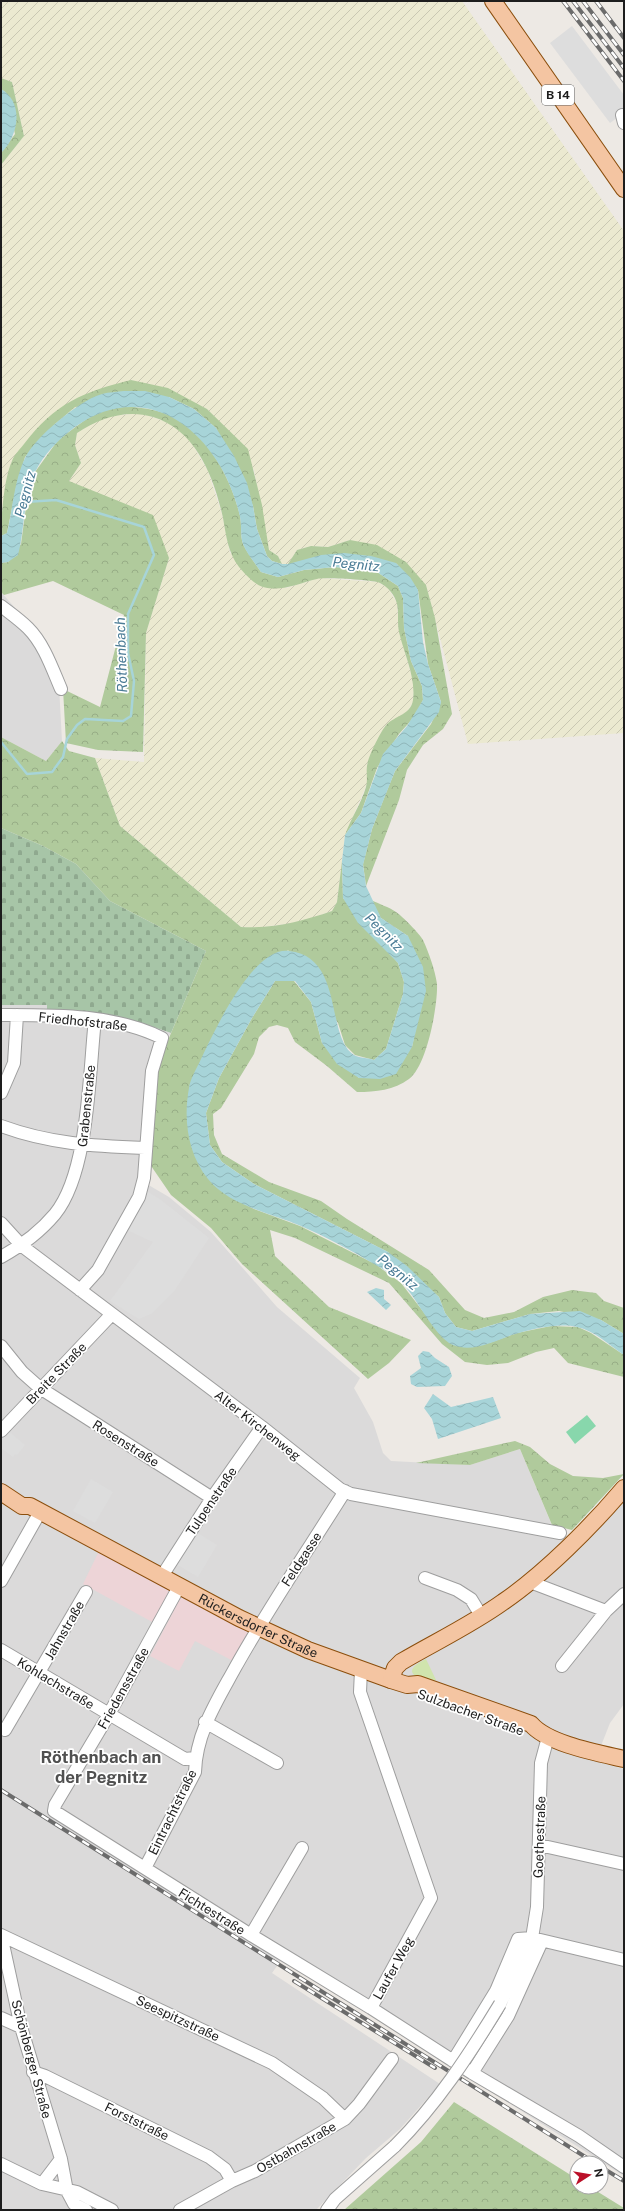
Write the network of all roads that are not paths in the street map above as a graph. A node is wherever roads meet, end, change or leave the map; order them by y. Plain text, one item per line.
1 (493, 1) edge
2 (624, 189) edge
3 (1, 606) edge
4 (61, 689) dead end
5 (1, 1015) edge
6 (17, 1015) junction
7 (95, 1019) junction
8 (1, 1093) edge
9 (1, 1126) edge
10 (83, 1146) junction
11 (145, 1148) junction
12 (1, 1223) edge
13 (22, 1246) junction
14 (1, 1257) edge
15 (80, 1290) junction
16 (111, 1315) junction
17 (1, 1346) edge
18 (40, 1388) junction
19 (262, 1427) junction
20 (1, 1431) edge
21 (1, 1482) edge
22 (624, 1488) edge
23 (345, 1491) junction
24 (1, 1492) edge
25 (212, 1498) junction
26 (35, 1509) junction
27 (560, 1533) dead end
28 (162, 1576) junction
29 (425, 1578) dead end
30 (1, 1581) edge
31 (530, 1582) junction
32 (180, 1585) junction
33 (86, 1592) dead end
34 (624, 1594) edge
35 (606, 1611) junction
36 (482, 1616) junction
37 (258, 1627) junction
38 (1, 1650) edge
39 (562, 1666) dead end
40 (361, 1670) junction
41 (39, 1673) junction
42 (391, 1680) junction
43 (108, 1716) junction
44 (205, 1722) junction
45 (5, 1730) dead end
46 (543, 1734) junction
47 (195, 1758) junction
48 (624, 1759) edge
49 (277, 1763) dead end
50 (54, 1811) joint
51 (539, 1845) junction
52 (302, 1848) dead end
53 (624, 1864) edge
54 (145, 1868) junction
55 (1, 1935) edge
56 (251, 1935) junction
57 (537, 1940) junction
58 (624, 1960) edge
59 (372, 2008) junction
60 (1, 2018) edge
61 (21, 2027) junction
62 (392, 2059) dead end
63 (453, 2061) junction
64 (33, 2072) junction
65 (472, 2073) junction
66 (345, 2119) junction
67 (61, 2159) junction
68 (1, 2164) edge
69 (624, 2167) edge
70 (232, 2181) junction
71 (42, 2184) junction
72 (66, 2191) junction
73 (86, 2210) edge
74 (112, 2210) edge
75 (180, 2210) edge
76 (327, 2210) edge

1 - 2 main road, B 14
3 - 4 street
5 - 6 street, Friedhofstraße
6 - 7 street, Friedhofstraße
6 - 8 street
7 - 10 street, Grabenstraße
7 - 11 street, Friedhofstraße
9 - 10 street
10 - 11 street
10 - 13 street, Grabenstraße
11 - 15 street
12 - 13 street, Alter Kirchenweg
13 - 14 street, Grabenstraße
13 - 15 street, Alter Kirchenweg
15 - 16 street, Alter Kirchenweg
16 - 18 street, Breite Straße
16 - 19 street, Alter Kirchenweg
17 - 18 street
18 - 20 street, Breite Straße
18 - 25 street, Rosenstraße
19 - 23 street, Alter Kirchenweg
19 - 25 street, Tulpenstraße
21 - 26 main road, Rückersdorfer Straße
22 - 31 main road
23 - 27 street, Alter Kirchenweg
23 - 37 street, Feldgasse
24 - 26 main road, Rückersdorfer Straße
25 - 28 street, Tulpenstraße
26 - 28 main road, Rückersdorfer Straße
26 - 30 street
28 - 32 main road, Rückersdorfer Straße
29 - 36 street
31 - 35 street
31 - 36 main road
32 - 37 main road, Rückersdorfer Straße
32 - 43 street, Friedensstraße
33 - 41 street, Jahnstraße
34 - 35 street
35 - 39 street
36 - 42 main road
37 - 40 main road, Rückersdorfer Straße
37 - 44 street, Eintrachtstraße
38 - 41 street, Kohlachstraße
40 - 42 main road, Rückersdorfer Straße
40 - 59 street, Laufer Weg
41 - 43 street, Kohlachstraße
41 - 45 street, Jahnstraße
42 - 46 main road, Sulzbacher Straße
43 - 47 street, Kohlachstraße
43 - 50 street, Friedensstraße
44 - 47 street, Eintrachtstraße
44 - 49 street
46 - 48 main road, Sulzbacher Straße
46 - 51 street, Goethestraße
47 - 54 street, Eintrachtstraße
50 - 54 street, Fichtestraße
51 - 53 street
51 - 57 street, Goethestraße
52 - 56 street
54 - 56 street, Fichtestraße
55 - 61 street, Schönberger Straße
55 - 66 street, Seespitzstraße
56 - 59 street, Fichtestraße
57 - 58 street
57 - 63 street
57 - 65 street, Goethestraße
57 - 76 street, Goethestraße, bridge
59 - 63 street, Laufer Weg
60 - 61 street
61 - 64 street, Schönberger Straße
62 - 66 street, Ostbahnstraße
63 - 65 street, Laufer Weg
64 - 67 street, Schönberger Straße
64 - 70 street, Forststraße
65 - 69 street, Laufer Weg
66 - 70 street, Ostbahnstraße
67 - 71 street
67 - 72 street, Schönberger Straße
68 - 71 street
70 - 75 street, Ostbahnstraße
71 - 72 street
72 - 73 street
72 - 74 street

